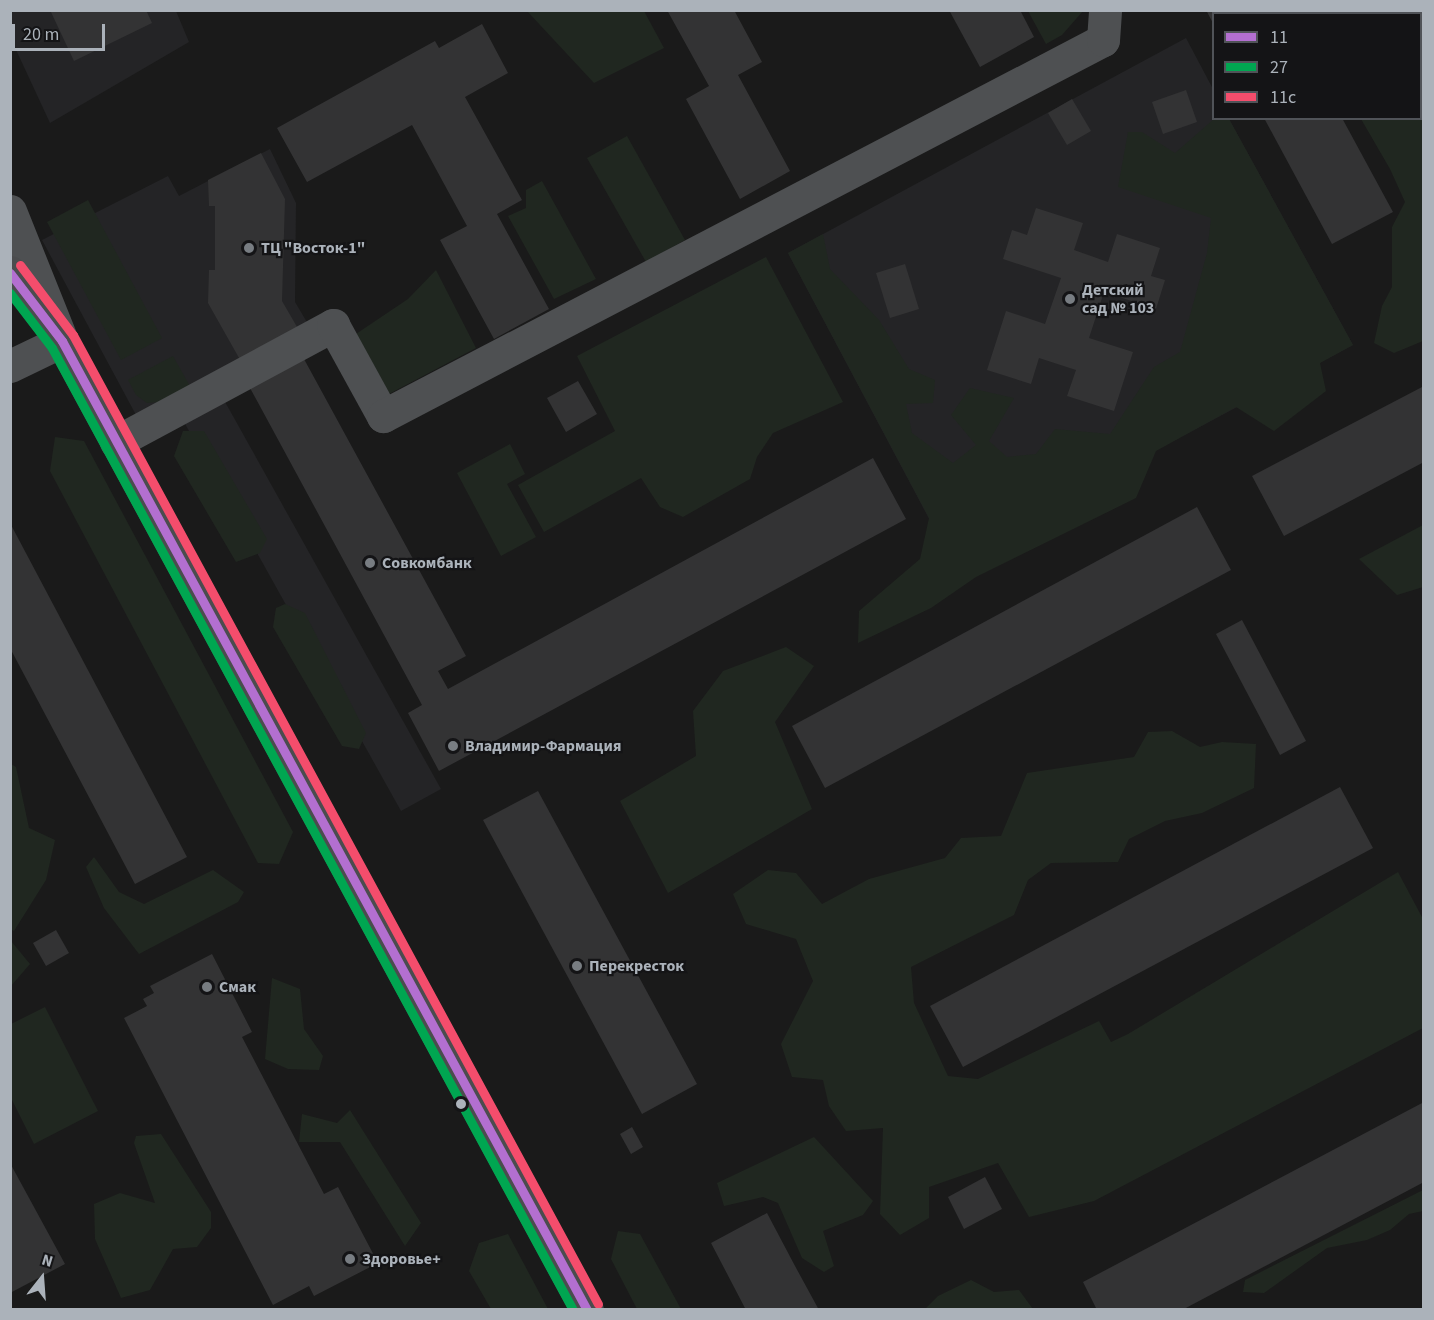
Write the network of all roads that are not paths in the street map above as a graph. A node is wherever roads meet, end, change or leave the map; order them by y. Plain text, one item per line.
1 (1105, 10) edge
2 (10, 211) edge
3 (10, 272) edge
4 (62, 341) junction
5 (10, 366) edge
6 (116, 442) junction
7 (587, 1310) edge

1 - 6 street
2 - 4 street
3 - 4 main road
4 - 5 street
4 - 6 main road
6 - 7 main road

